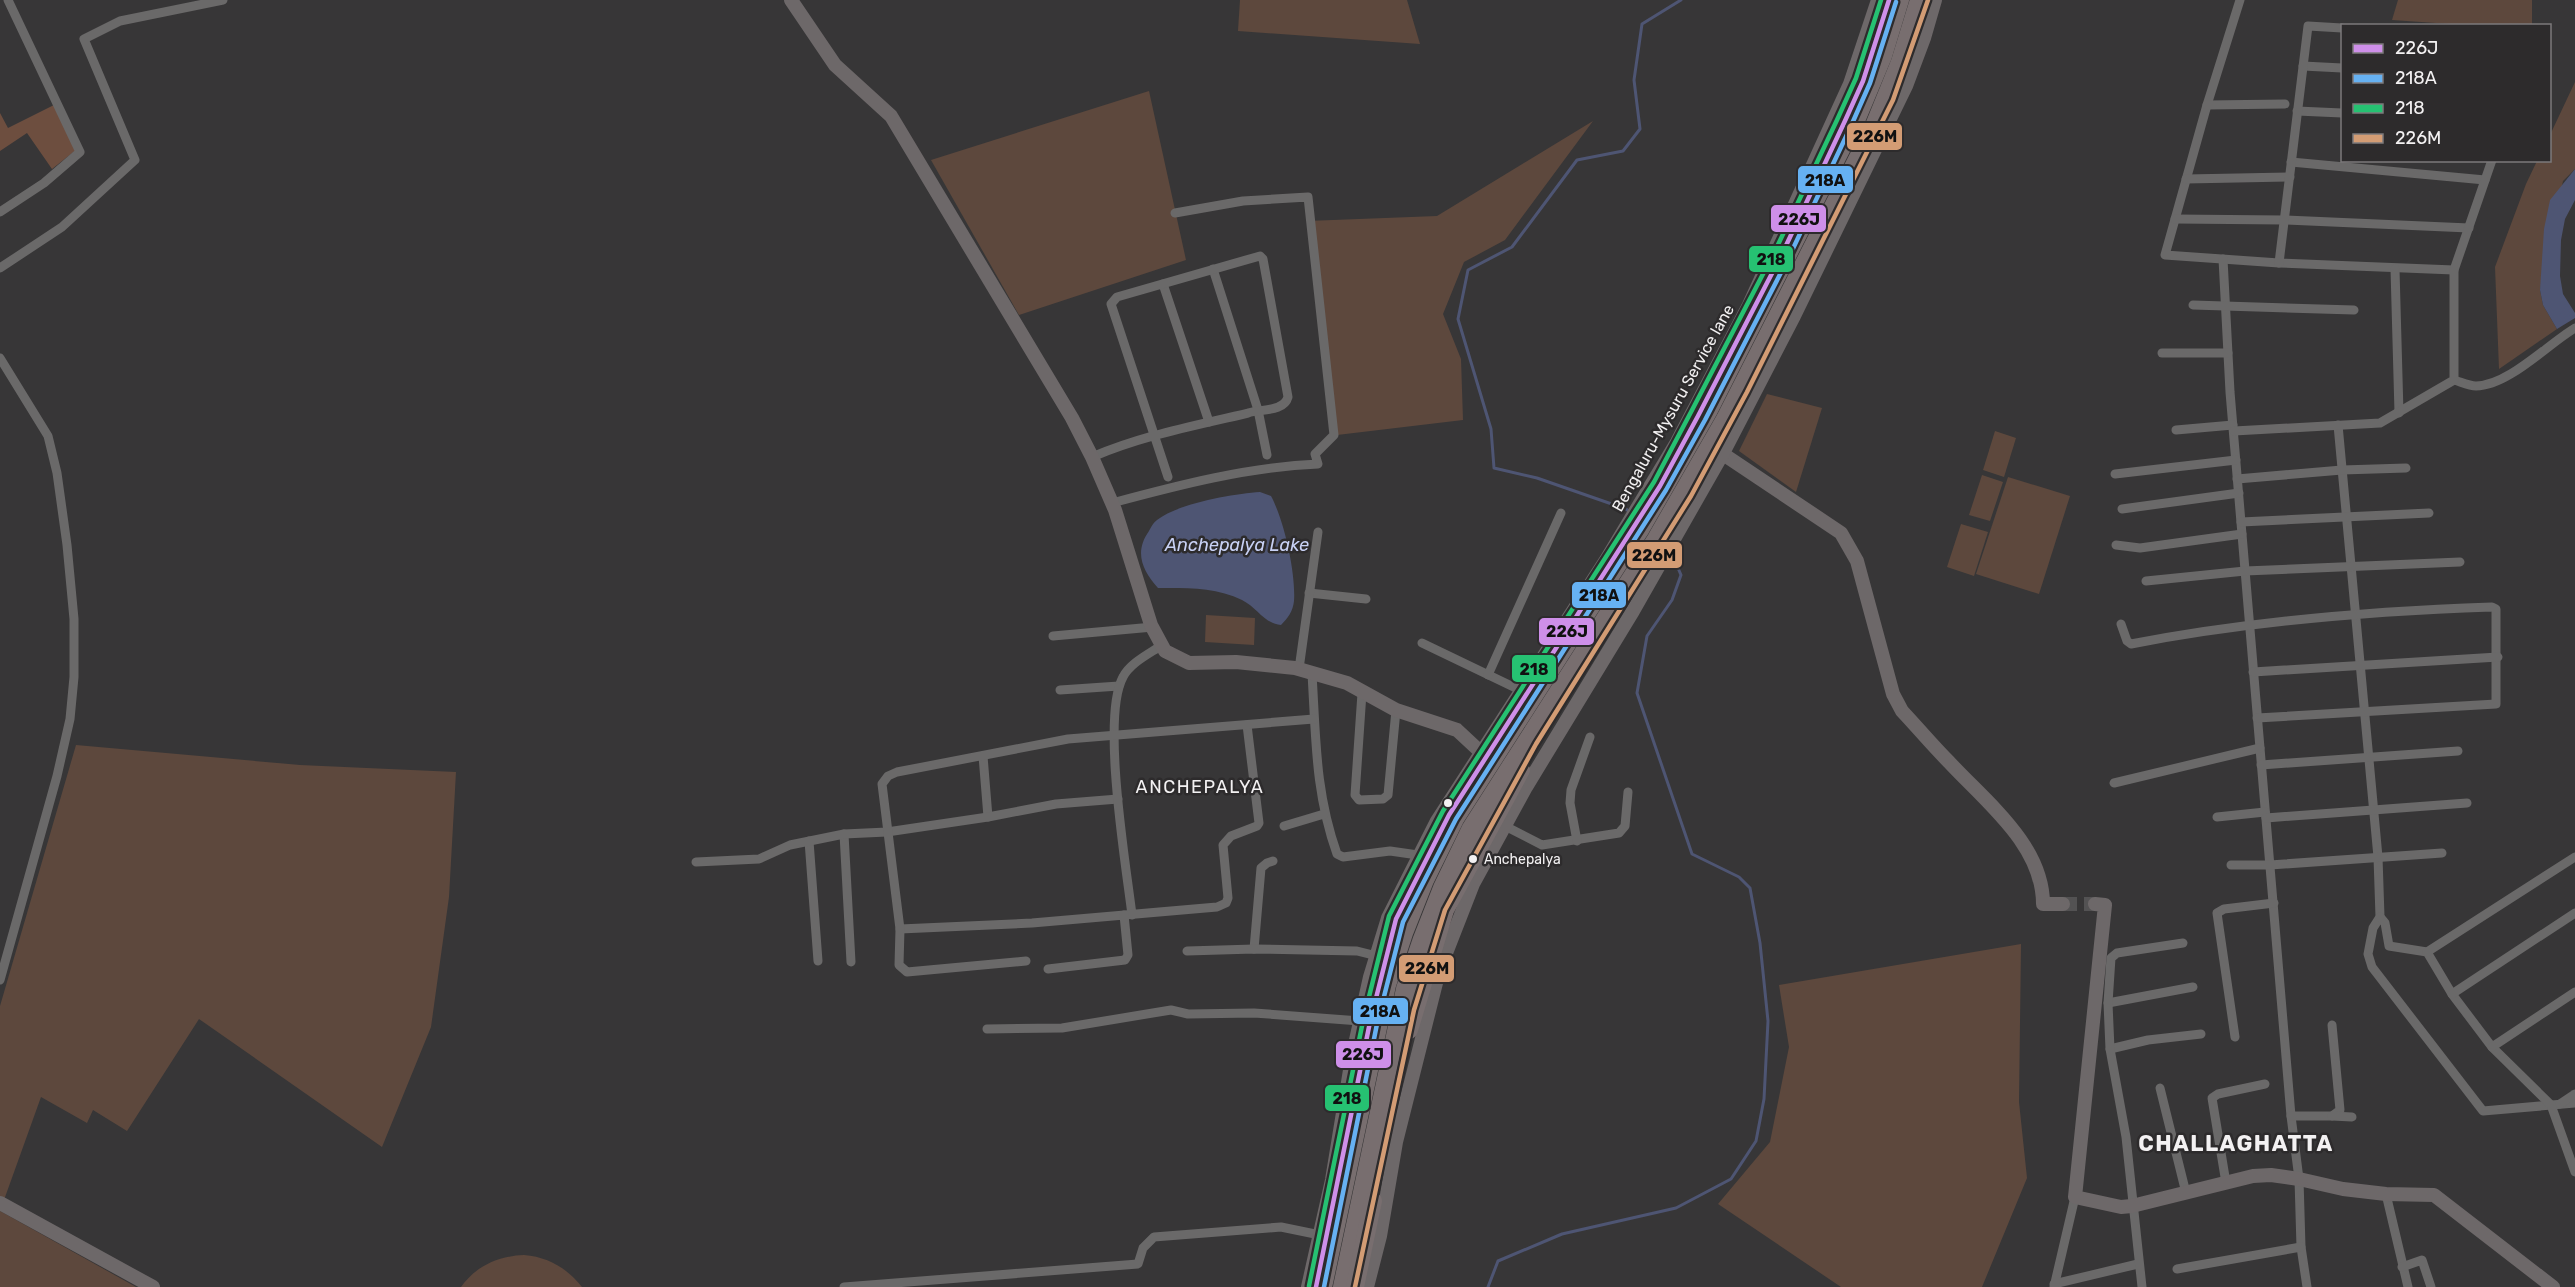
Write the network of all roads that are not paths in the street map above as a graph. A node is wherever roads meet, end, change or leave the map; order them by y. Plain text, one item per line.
1 (223, 0) edge
2 (791, 0) edge
3 (1878, 0) edge
4 (1889, 0) edge
5 (1900, 0) edge
6 (1919, 0) edge
7 (1928, 0) edge
8 (1935, 0) edge
9 (2240, 0) edge
10 (6, 4) edge
11 (2341, 28) edge
12 (1870, 59) junction
13 (2303, 66) junction
14 (2341, 68) edge
15 (1904, 71) junction
16 (2285, 104) dead end
17 (2207, 105) junction
18 (2297, 111) junction
19 (2341, 113) edge
20 (2291, 162) junction
21 (2491, 162) edge
22 (2290, 177) junction
23 (2186, 179) junction
24 (2485, 180) junction
25 (0, 212) edge
26 (1175, 213) dead end
27 (2175, 219) junction
28 (2284, 220) junction
29 (2469, 228) junction
30 (2223, 259) junction
31 (2279, 263) junction
32 (0, 268) edge
33 (2395, 268) junction
34 (1213, 269) junction
35 (2454, 270) junction
36 (1163, 284) junction
37 (2193, 305) dead end
38 (2225, 305) junction
39 (2354, 310) dead end
40 (2575, 328) edge
41 (2162, 353) dead end
42 (2228, 354) junction
43 (0, 358) edge
44 (2454, 380) junction
45 (1258, 410) junction
46 (2398, 412) junction
47 (1209, 422) junction
48 (2338, 425) junction
49 (2233, 428) junction
50 (2176, 430) dead end
51 (1155, 434) junction
52 (1719, 451) junction
53 (1267, 455) dead end
54 (1092, 457) junction
55 (2236, 460) junction
56 (2406, 468) dead end
57 (2342, 470) junction
58 (2115, 474) dead end
59 (1168, 477) dead end
60 (2238, 479) junction
61 (1657, 484) junction
62 (2239, 493) junction
63 (1112, 503) junction
64 (2122, 509) dead end
65 (1561, 513) dead end
66 (2429, 513) dead end
67 (2346, 516) junction
68 (2241, 522) junction
69 (1318, 532) dead end
70 (2242, 534) junction
71 (2116, 545) dead end
72 (2460, 562) dead end
73 (2351, 566) junction
74 (2245, 571) junction
75 (2146, 581) dead end
76 (1310, 593) junction
77 (1366, 599) dead end
78 (2355, 615) junction
79 (2121, 624) dead end
80 (2249, 624) junction
81 (1153, 627) junction
82 (1053, 636) dead end
83 (1422, 643) dead end
84 (1161, 645) junction
85 (2498, 657) junction
86 (2360, 665) junction
87 (1305, 672) junction
88 (2253, 672) junction
89 (1488, 675) junction
90 (1119, 686) junction
91 (1060, 690) dead end
92 (1524, 691) junction
93 (1362, 693) junction
94 (1396, 710) junction
95 (2364, 713) junction
96 (2257, 718) junction
97 (1314, 719) junction
98 (1247, 724) junction
99 (1115, 734) junction
100 (1590, 737) dead end
101 (2259, 748) junction
102 (2458, 751) dead end
103 (1484, 755) junction
104 (983, 756) junction
105 (2368, 757) junction
106 (2261, 765) junction
107 (1521, 783) junction
108 (2114, 783) dead end
109 (1628, 792) dead end
110 (1118, 799) junction
111 (2467, 803) dead end
112 (2373, 810) junction
113 (1324, 814) junction
114 (2265, 815) junction
115 (988, 817) junction
116 (2217, 817) dead end
117 (1284, 826) dead end
118 (1505, 826) junction
119 (887, 832) junction
120 (844, 834) junction
121 (809, 841) junction
122 (1577, 841) junction
123 (2442, 853) dead end
124 (1418, 855) junction
125 (2378, 857) junction
126 (2575, 857) edge
127 (1273, 861) dead end
128 (696, 862) dead end
129 (2270, 864) junction
130 (2231, 865) dead end
131 (2274, 903) junction
132 (2063, 904) tunnel mouth
133 (2095, 904) dead end
134 (2575, 914) edge
135 (1128, 915) junction
136 (2380, 917) junction
137 (900, 929) junction
138 (2183, 943) dead end
139 (2389, 946) junction
140 (2371, 947) junction
141 (1254, 949) junction
142 (1187, 951) dead end
143 (2427, 952) junction
144 (1377, 956) junction
145 (818, 961) dead end
146 (1026, 961) dead end
147 (852, 962) dead end
148 (1048, 969) dead end
149 (0, 980) edge
150 (2193, 987) dead end
151 (2575, 992) edge
152 (2452, 994) junction
153 (2108, 1003) junction
154 (1360, 1021) junction
155 (2332, 1025) dead end
156 (987, 1029) dead end
157 (2201, 1034) dead end
158 (2235, 1037) dead end
159 (2492, 1047) junction
160 (2110, 1049) junction
161 (2265, 1084) dead end
162 (2160, 1088) dead end
163 (2575, 1094) edge
164 (2575, 1103) edge
165 (2554, 1105) junction
166 (2291, 1116) junction
167 (2332, 1116) junction
168 (2352, 1117) dead end
169 (2575, 1172) edge
170 (2299, 1179) junction
171 (2226, 1183) junction
172 (2186, 1194) junction
173 (2386, 1194) junction
174 (2075, 1197) junction
175 (0, 1203) edge
176 (2132, 1206) junction
177 (1320, 1234) junction
178 (2301, 1247) junction
179 (2138, 1264) junction
180 (2402, 1268) junction
181 (2177, 1269) dead end
182 (2054, 1286) edge
183 (153, 1287) edge
184 (844, 1287) edge
185 (1308, 1287) edge
186 (1316, 1287) edge
187 (1323, 1287) edge
188 (1342, 1287) edge
189 (1355, 1287) edge
190 (1366, 1287) edge
191 (2142, 1287) edge
192 (2307, 1287) edge
193 (2409, 1287) edge
194 (2431, 1287) edge
195 (2553, 1287) edge

1 - 32 street
2 - 54 street
3 - 61 street, Bengaluru-Mysuru Service lane
4 - 12 highway
5 - 187 highway
6 - 188 highway
7 - 15 highway
8 - 52 street
9 - 17 street
10 - 25 street
11 - 13 street
12 - 15 highway
12 - 61 highway
13 - 14 street
13 - 18 street
15 - 52 highway
16 - 17 street
17 - 23 street
18 - 19 street
18 - 20 street
20 - 22 street
20 - 24 street
21 - 24 street
22 - 23 street
22 - 28 street
23 - 27 street
24 - 29 street
26 - 63 street
27 - 28 street
27 - 30 street
28 - 29 street
28 - 31 street
29 - 35 street
30 - 31 street
30 - 38 street
31 - 33 street
33 - 35 street
33 - 46 street
34 - 36 street
34 - 45 street
34 - 45 street
35 - 44 street
36 - 47 street
36 - 51 street
37 - 38 street
38 - 39 street
38 - 42 street
40 - 44 street
41 - 42 street
42 - 49 street
43 - 149 street
44 - 46 street
45 - 47 street
45 - 53 street
46 - 48 street
47 - 51 street
48 - 49 street
48 - 57 street
49 - 50 street
49 - 55 street
51 - 54 street
51 - 59 street
52 - 107 highway
52 - 132 street
54 - 63 street
55 - 58 street
55 - 60 street
56 - 57 street
57 - 60 street
57 - 67 street
60 - 62 street
61 - 92 highway
62 - 64 street
62 - 68 street
63 - 81 street
65 - 89 street
66 - 67 street
67 - 68 street
67 - 73 street
68 - 70 street
69 - 76 street
70 - 71 street
70 - 74 street
72 - 73 street
73 - 74 street
73 - 78 street
74 - 75 street
74 - 80 street
76 - 77 street
76 - 87 street
78 - 80 street
78 - 85 street
78 - 86 street
79 - 80 street
80 - 88 street
81 - 82 street
81 - 84 street
83 - 89 street
84 - 87 street
84 - 90 street
85 - 86 street
85 - 95 street
86 - 88 street
86 - 95 street
87 - 93 street
87 - 97 street
88 - 96 street
89 - 92 street
90 - 91 street
90 - 99 street
92 - 103 highway
93 - 94 street
93 - 94 street
94 - 103 street
95 - 96 street
95 - 105 street
96 - 101 street
97 - 98 street
97 - 113 street
98 - 99 street
98 - 135 street
99 - 104 street
99 - 110 street
100 - 122 street
101 - 106 street
101 - 108 street
102 - 105 street
103 - 107 street
103 - 124 street
103 - 186 highway
104 - 115 street
104 - 119 street
105 - 106 street
105 - 112 street
106 - 114 street
107 - 118 street
107 - 189 highway
109 - 122 street
110 - 115 street
110 - 135 street
111 - 112 street
112 - 114 street
112 - 125 street
113 - 117 street
113 - 124 street
114 - 116 street
114 - 129 street
115 - 119 street
118 - 122 street
118 - 190 street
119 - 120 street
119 - 137 street
120 - 121 street
120 - 147 street
121 - 128 street
121 - 145 street
123 - 125 street
124 - 144 street
125 - 129 street
125 - 136 street
126 - 143 street
127 - 141 street
129 - 130 street
129 - 131 street
131 - 158 street
131 - 166 street
133 - 174 street
134 - 152 street
135 - 137 street
135 - 148 street
136 - 139 street
136 - 140 street
137 - 146 street
138 - 153 street
139 - 140 street
139 - 143 street
140 - 165 street
141 - 142 street
141 - 144 street
143 - 152 street
144 - 154 street
150 - 153 street
151 - 159 street
152 - 159 street
153 - 160 street
154 - 156 street
154 - 177 street
155 - 167 street
157 - 160 street
159 - 165 street
160 - 176 street
161 - 171 street
162 - 172 street
163 - 165 street
164 - 165 street
165 - 169 street
166 - 167 street
166 - 170 street
167 - 168 street
170 - 171 street
170 - 173 street
170 - 178 street
171 - 172 street
172 - 176 street
173 - 180 street
173 - 195 street
174 - 176 street
174 - 182 street
175 - 183 street
176 - 179 street
177 - 184 street
177 - 185 street
178 - 181 street
178 - 192 street
179 - 182 street
179 - 191 street
180 - 193 street
180 - 194 street

